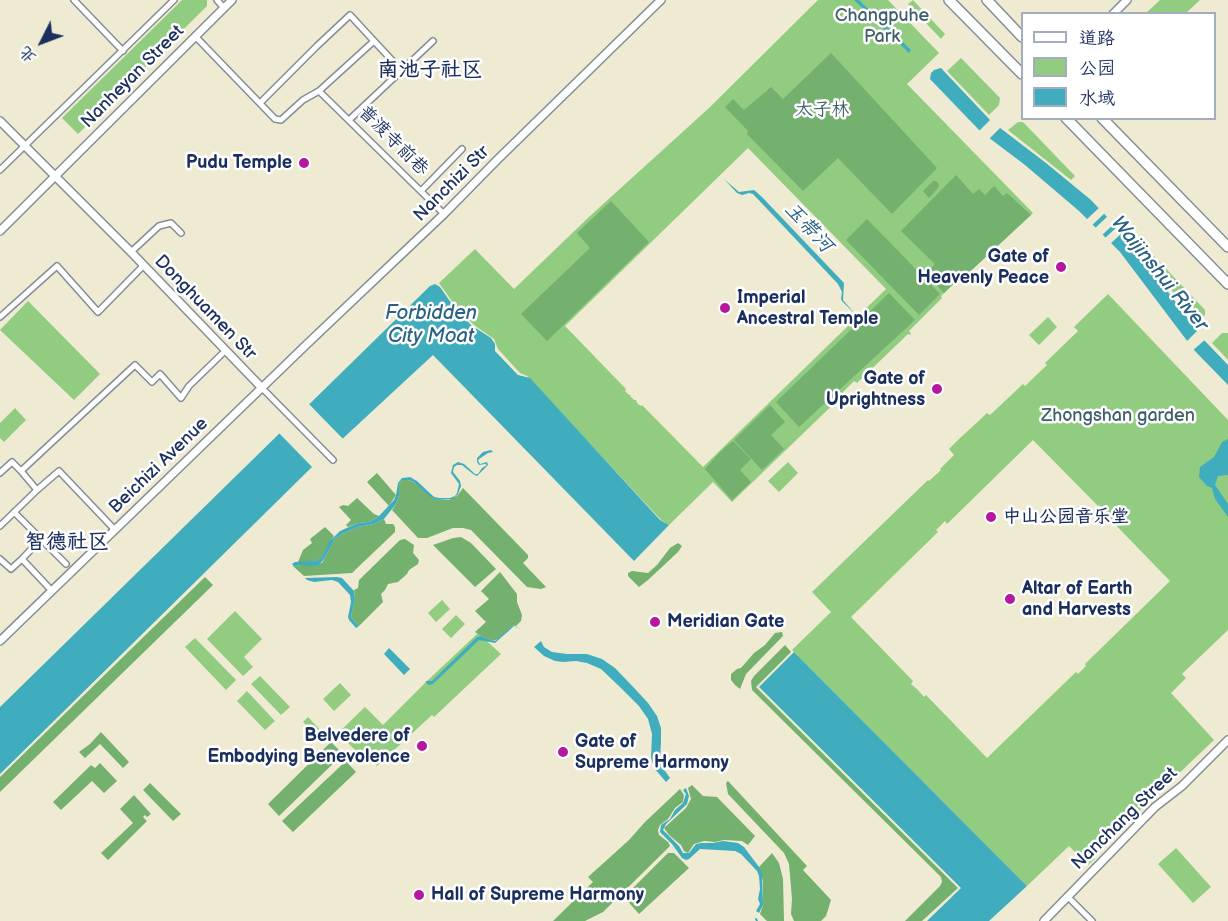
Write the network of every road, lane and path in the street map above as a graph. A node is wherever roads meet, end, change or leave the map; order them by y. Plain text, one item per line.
1 (74, 0) edge
2 (174, 0) edge
3 (217, 0) edge
4 (232, 0) edge
5 (661, 0) edge
6 (949, 0) edge
7 (987, 0) edge
8 (1127, 0) edge
9 (224, 8) junction
10 (1115, 12) edge
11 (1021, 35) edge
12 (195, 36) junction
13 (374, 41) junction
14 (433, 41) dead end
15 (123, 51) junction
16 (402, 71) junction
17 (1021, 72) edge
18 (319, 91) junction
19 (260, 103) junction
20 (349, 120) junction
21 (1068, 120) edge
22 (1104, 120) edge
23 (0, 121) edge
24 (26, 146) junction
25 (462, 149) dead end
26 (0, 170) edge
27 (55, 177) junction
28 (421, 191) junction
29 (444, 214) junction
30 (0, 231) edge
31 (181, 233) dead end
32 (1228, 247) edge
33 (131, 252) junction
34 (143, 266) junction
35 (1228, 284) edge
36 (0, 317) edge
37 (225, 351) junction
38 (262, 388) junction
39 (333, 460) dead end
40 (21, 471) junction
41 (0, 473) edge
42 (38, 490) junction
43 (14, 512) junction
44 (0, 526) edge
45 (115, 530) junction
46 (41, 538) junction
47 (0, 559) edge
48 (22, 559) junction
49 (66, 564) dead end
50 (52, 591) junction
51 (0, 641) edge
52 (1228, 740) edge
53 (1067, 896) junction
54 (1090, 920) edge
55 (1044, 921) edge

1 - 15 street
2 - 15 street
3 - 9 street
4 - 9 street, Nanheyan Street
5 - 29 street, Nanchizi Str
6 - 17 highway
7 - 11 highway
8 - 10 street
9 - 12 street, Nanheyan Street
12 - 19 street
12 - 27 street, Nanheyan Street
13 - 16 street
13 - 18 street
13 - 19 street
14 - 16 street
15 - 24 street
16 - 20 street
18 - 19 street
18 - 20 street, 普渡寺前巷
20 - 28 street, 普渡寺前巷
21 - 35 highway
22 - 32 highway
23 - 24 street, Donghuamen Str
24 - 26 street
24 - 27 street, Donghuamen Str
25 - 28 street
27 - 30 street, Nanheyan Street
27 - 33 street, Donghuamen Str
28 - 29 street, 普渡寺前巷
29 - 38 street, Nanchizi Str
31 - 33 street
33 - 34 street, Donghuamen Str
34 - 36 street
34 - 37 street, Donghuamen Str
37 - 38 street, Donghuamen Str
37 - 40 street
38 - 39 street, Donghuamen Str
38 - 45 street, Beichizi Avenue
40 - 41 street
40 - 42 street
42 - 43 street
42 - 45 street
43 - 44 street
43 - 46 street
45 - 50 street, Beichizi Avenue
46 - 48 street
46 - 49 street
47 - 48 street
48 - 50 street
50 - 51 street, Beichizi Avenue
52 - 53 street, Nanchang Street
53 - 54 street
53 - 55 street, Nanchang Street

